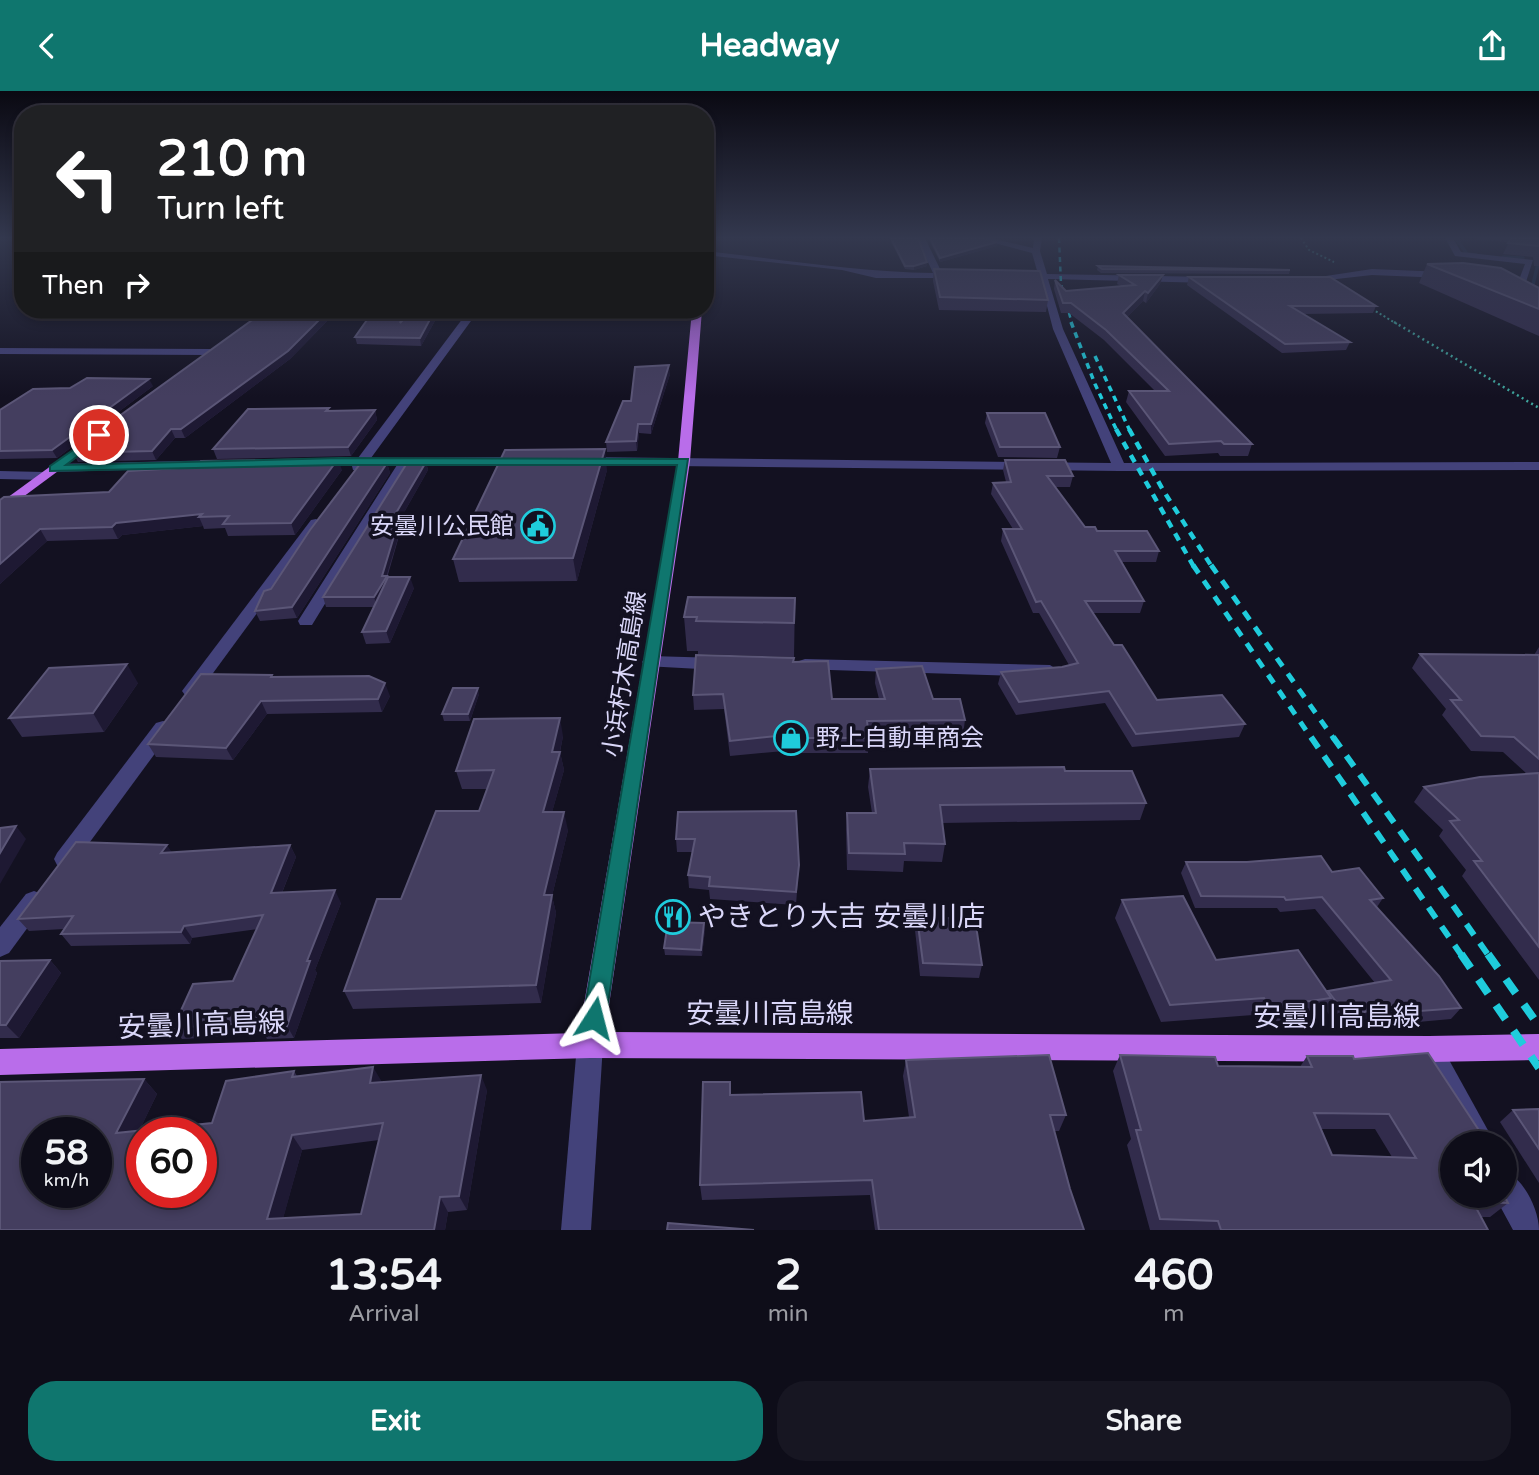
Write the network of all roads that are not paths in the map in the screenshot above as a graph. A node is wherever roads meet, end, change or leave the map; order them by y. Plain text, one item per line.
1 (1047, 291) edge
2 (467, 319) edge
3 (696, 319) edge
4 (215, 348) joint
5 (0, 351) edge
6 (188, 369) edge
7 (99, 435) edge
8 (531, 461) edge
9 (572, 461) edge
10 (684, 461) junction
11 (362, 462) junction
12 (406, 462) junction
13 (295, 463) edge
14 (242, 464) edge
15 (1539, 465) edge
16 (1119, 467) junction
17 (49, 472) junction
18 (0, 475) edge
19 (346, 483) edge
20 (330, 504) edge
21 (0, 510) edge
22 (306, 621) dead end
23 (652, 662) junction
24 (733, 664) edge
25 (787, 665) edge
26 (1059, 671) edge
27 (57, 870) edge
28 (40, 892) edge
29 (0, 946) edge
30 (590, 1045) junction
31 (1539, 1047) edge
32 (1429, 1049) junction
33 (0, 1062) edge
34 (1474, 1131) edge
35 (1517, 1207) edge
36 (576, 1230) edge
37 (1530, 1230) edge

1 - 16 street
2 - 11 street
3 - 10 main road, 小浜朽木高島線
4 - 5 street
4 - 6 main road
7 - 17 main road
8 - 12 street
9 - 10 street
10 - 16 street
10 - 23 main road, 小浜朽木高島線
11 - 12 street
11 - 13 street
11 - 19 street
12 - 22 street
14 - 17 street
15 - 16 street
17 - 18 street
17 - 21 main road
20 - 27 street
23 - 24 street
23 - 30 main road, 小浜朽木高島線
25 - 26 street
28 - 29 street
30 - 32 main road, 安曇川高島線
30 - 33 main road, 安曇川高島線
30 - 36 street
31 - 32 main road, 安曇川高島線
32 - 34 street
35 - 37 street

